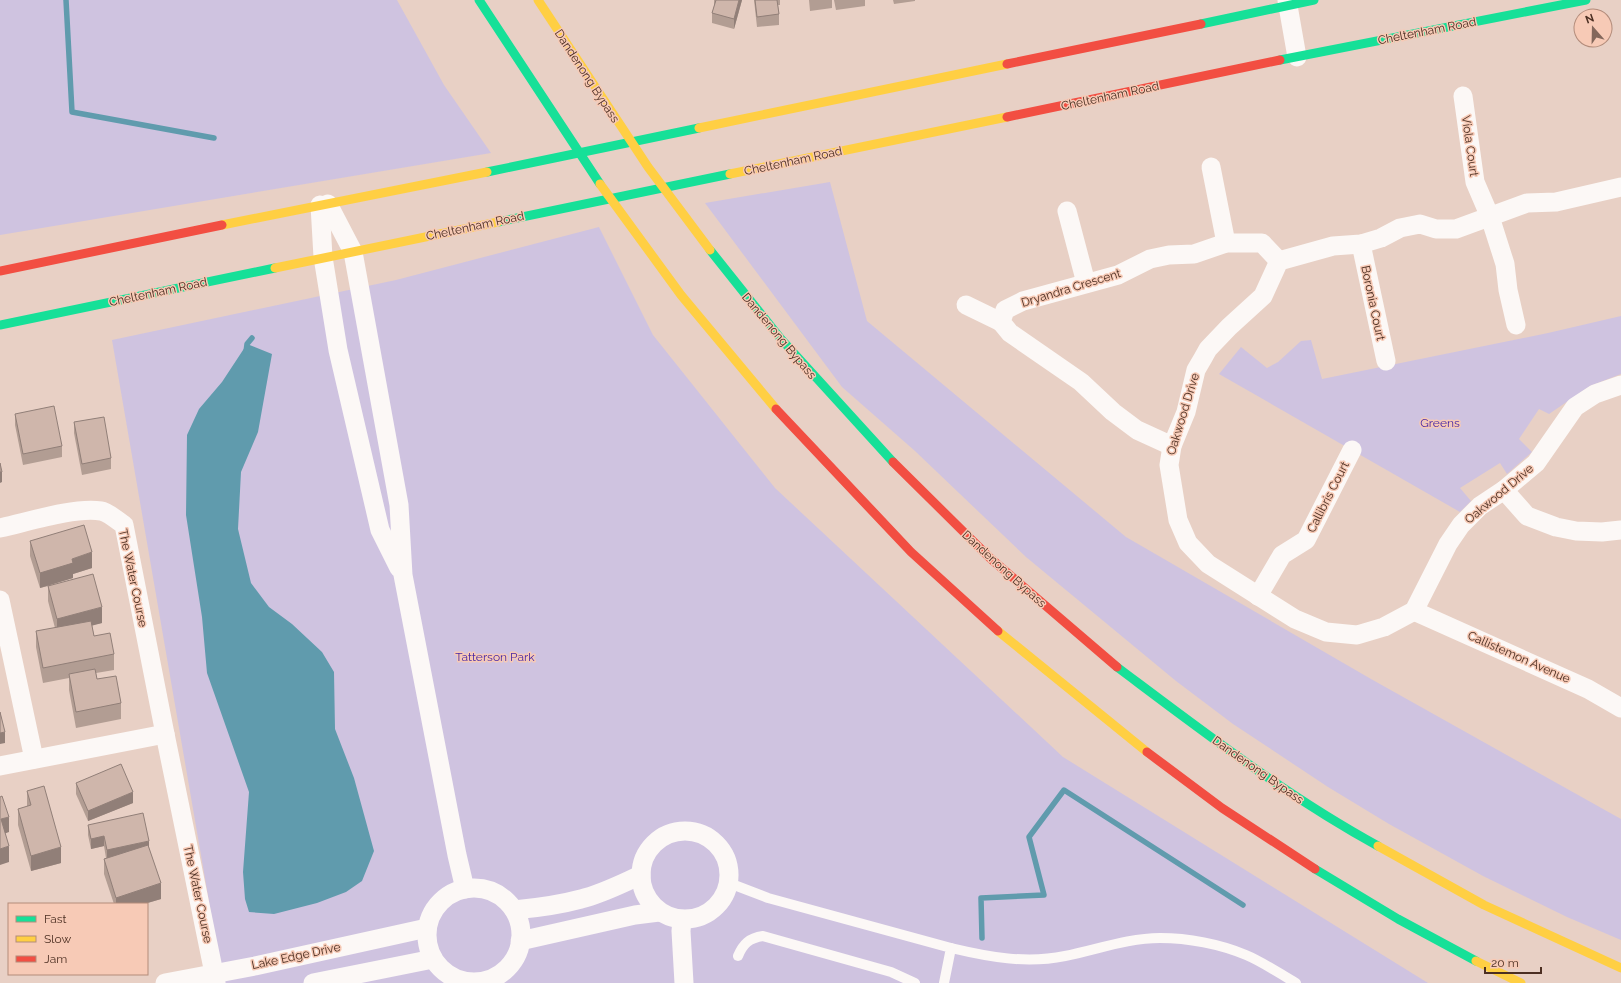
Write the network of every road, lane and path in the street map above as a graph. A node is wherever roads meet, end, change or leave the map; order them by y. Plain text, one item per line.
1 (479, 0) edge
2 (538, 0) edge
3 (1314, 0) edge
4 (1586, 0) edge
5 (1288, 3) edge
6 (1297, 57) junction
7 (1463, 96) dead end
8 (1211, 167) dead end
9 (1621, 187) edge
10 (324, 204) junction
11 (1067, 211) dead end
12 (1490, 217) junction
13 (1226, 243) junction
14 (1361, 244) junction
15 (353, 252) junction
16 (323, 258) junction
17 (1278, 261) junction
18 (0, 271) edge
19 (1086, 283) junction
20 (966, 305) dead end
21 (1001, 322) junction
22 (0, 325) edge
23 (1516, 325) dead end
24 (1386, 361) dead end
25 (1621, 385) edge
26 (1172, 446) junction
27 (1352, 450) dead end
28 (1504, 490) junction
29 (0, 528) edge
30 (1621, 530) edge
31 (403, 575) junction
32 (1258, 596) junction
33 (0, 600) edge
34 (1414, 611) junction
35 (1621, 708) edge
36 (165, 734) junction
37 (34, 759) junction
38 (0, 766) edge
39 (641, 875) junction
40 (729, 883) junction
41 (466, 889) junction
42 (514, 910) junction
43 (658, 912) junction
44 (682, 920) junction
45 (427, 928) junction
46 (520, 941) junction
47 (951, 948) junction
48 (738, 956) dead end
49 (433, 959) junction
50 (1621, 968) edge
51 (215, 978) edge
52 (469, 982) edge
53 (165, 983) edge
54 (313, 983) edge
55 (684, 983) edge
56 (915, 983) edge
57 (944, 983) edge
58 (1296, 983) edge
59 (1521, 983) edge

1 - 59 main road
2 - 50 main road, Dandenong Bypass
3 - 5 main road
4 - 6 main road, Cheltenham Road
5 - 6 street
5 - 10 main road
6 - 15 main road, Cheltenham Road
7 - 12 street, Viola Court
8 - 13 street
9 - 12 street
10 - 15 street
10 - 16 street
10 - 18 main road
11 - 19 street
12 - 14 street
12 - 23 street, Viola Court
13 - 17 street, Dryandra Crescent
13 - 19 street, Dryandra Crescent
14 - 17 street
14 - 24 street, Boronia Court
15 - 16 main road, Cheltenham Road
15 - 31 street
16 - 22 main road, Cheltenham Road
16 - 31 street
17 - 26 street, Oakwood Drive
19 - 21 street, Dryandra Crescent
20 - 21 street
21 - 26 street
25 - 28 street, Oakwood Drive
26 - 32 street, Oakwood Drive
27 - 32 street, Callibris Court
28 - 30 street
28 - 34 street, Oakwood Drive
29 - 36 street, The Water Course
31 - 41 street
32 - 34 street, Oakwood Drive
33 - 37 street
34 - 35 street, Callistemon Avenue
36 - 37 street
36 - 51 street, The Water Course
37 - 38 street
39 - 40 street
39 - 42 street
39 - 43 street
40 - 44 street
40 - 47 lane
41 - 42 street
41 - 45 street
42 - 46 street
43 - 44 street
43 - 46 street
44 - 55 street
45 - 49 street
45 - 51 street, Lake Edge Drive
46 - 52 street
47 - 57 lane
47 - 58 lane
48 - 56 lane
49 - 52 street
49 - 54 street
51 - 53 street, Lake Edge Drive

